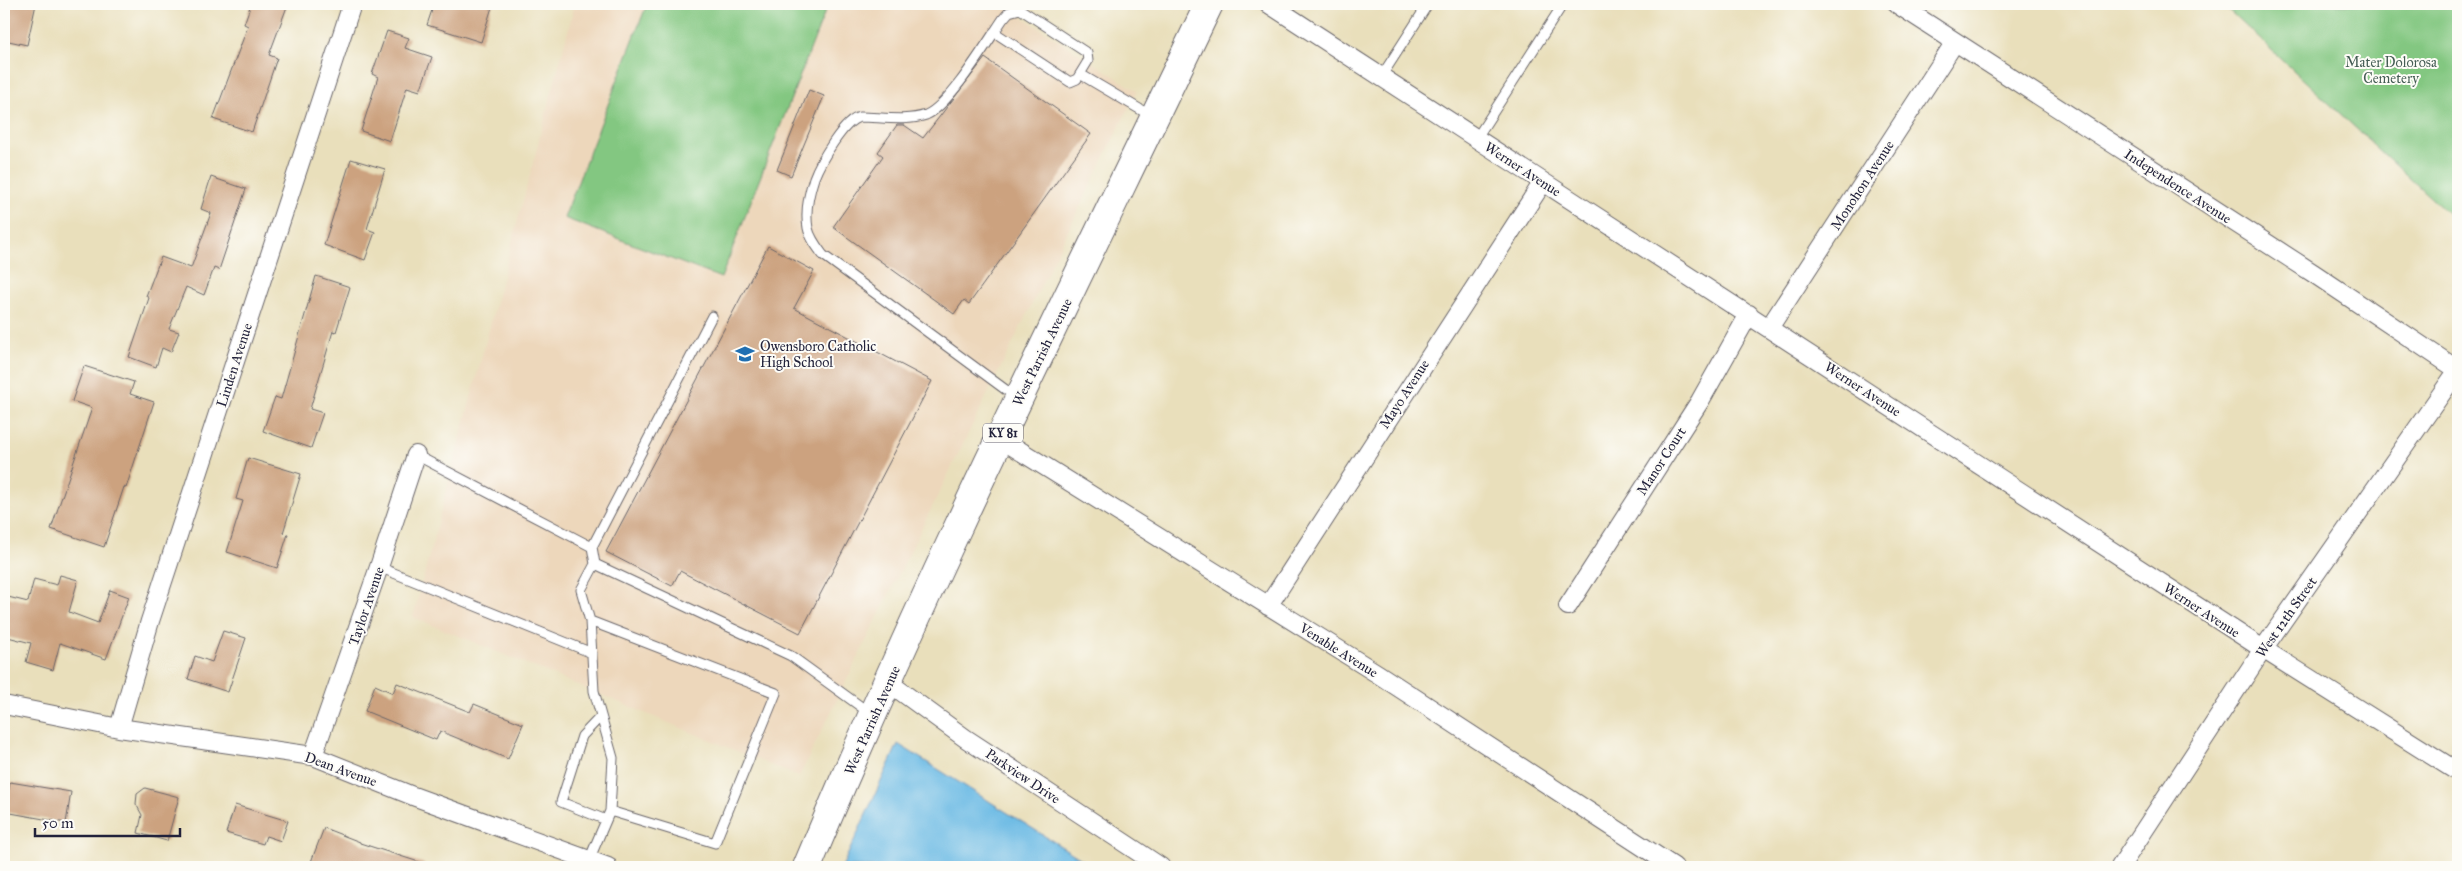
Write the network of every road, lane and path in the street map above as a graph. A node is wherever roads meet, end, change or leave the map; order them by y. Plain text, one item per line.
1 (352, 4) edge
2 (1209, 4) edge
3 (1269, 4) edge
4 (1428, 4) edge
5 (1563, 4) edge
6 (1897, 4) edge
7 (994, 32) junction
8 (1955, 42) junction
9 (1080, 74) junction
10 (1381, 77) junction
11 (1154, 118) junction
12 (1476, 139) junction
13 (1543, 182) junction
14 (1749, 314) junction
15 (712, 316) dead end
16 (1769, 328) junction
17 (2458, 370) edge
18 (1021, 397) junction
19 (1001, 439) junction
20 (416, 455) joint
21 (592, 547) junction
22 (595, 564) junction
23 (379, 567) junction
24 (1268, 606) junction
25 (1568, 606) dead end
26 (590, 621) junction
27 (2263, 650) junction
28 (592, 653) junction
29 (888, 682) junction
30 (4, 705) edge
31 (601, 716) junction
32 (873, 716) junction
33 (119, 728) junction
34 (313, 756) junction
35 (2458, 772) edge
36 (610, 811) junction
37 (606, 820) junction
38 (589, 860) junction
39 (608, 867) edge
40 (807, 867) edge
41 (1161, 867) edge
42 (1674, 867) edge
43 (2120, 867) edge

1 - 33 street, Linden Avenue
2 - 11 main road, West Parrish Avenue / KY 81
3 - 10 street, Werner Avenue
4 - 10 lane
5 - 12 lane
6 - 8 street, Independence Avenue
7 - 9 lane
7 - 9 lane
7 - 18 lane
8 - 16 street, Monohon Avenue
8 - 17 street, Independence Avenue
9 - 11 lane
10 - 12 street, Werner Avenue
11 - 18 main road, West Parrish Avenue / KY 81
12 - 13 street, Werner Avenue
13 - 14 street, Werner Avenue
13 - 24 street, Mayo Avenue
14 - 16 street, Werner Avenue
14 - 25 street, Manor Court
15 - 21 lane
16 - 27 street, Werner Avenue
17 - 27 street, West 12th Street
18 - 19 main road, West Parrish Avenue / KY 81
19 - 24 street, Venable Avenue
19 - 29 main road, West Parrish Avenue / KY 81
20 - 21 lane
20 - 23 street, Taylor Avenue
21 - 22 lane
22 - 26 lane
22 - 32 lane
23 - 28 lane
23 - 34 street, Taylor Avenue
24 - 42 street, Venable Avenue
26 - 28 lane
26 - 36 lane
27 - 35 street, Werner Avenue
27 - 43 street, West 12th Street
28 - 31 lane
29 - 32 main road, West Parrish Avenue / KY 81
29 - 41 street, Parkview Drive
30 - 33 street, Dean Avenue
31 - 36 lane
31 - 37 lane
32 - 40 main road, West Parrish Avenue / KY 81
33 - 34 street, Dean Avenue
34 - 38 street, Dean Avenue
36 - 37 lane
37 - 38 lane
38 - 39 street, Dean Avenue

